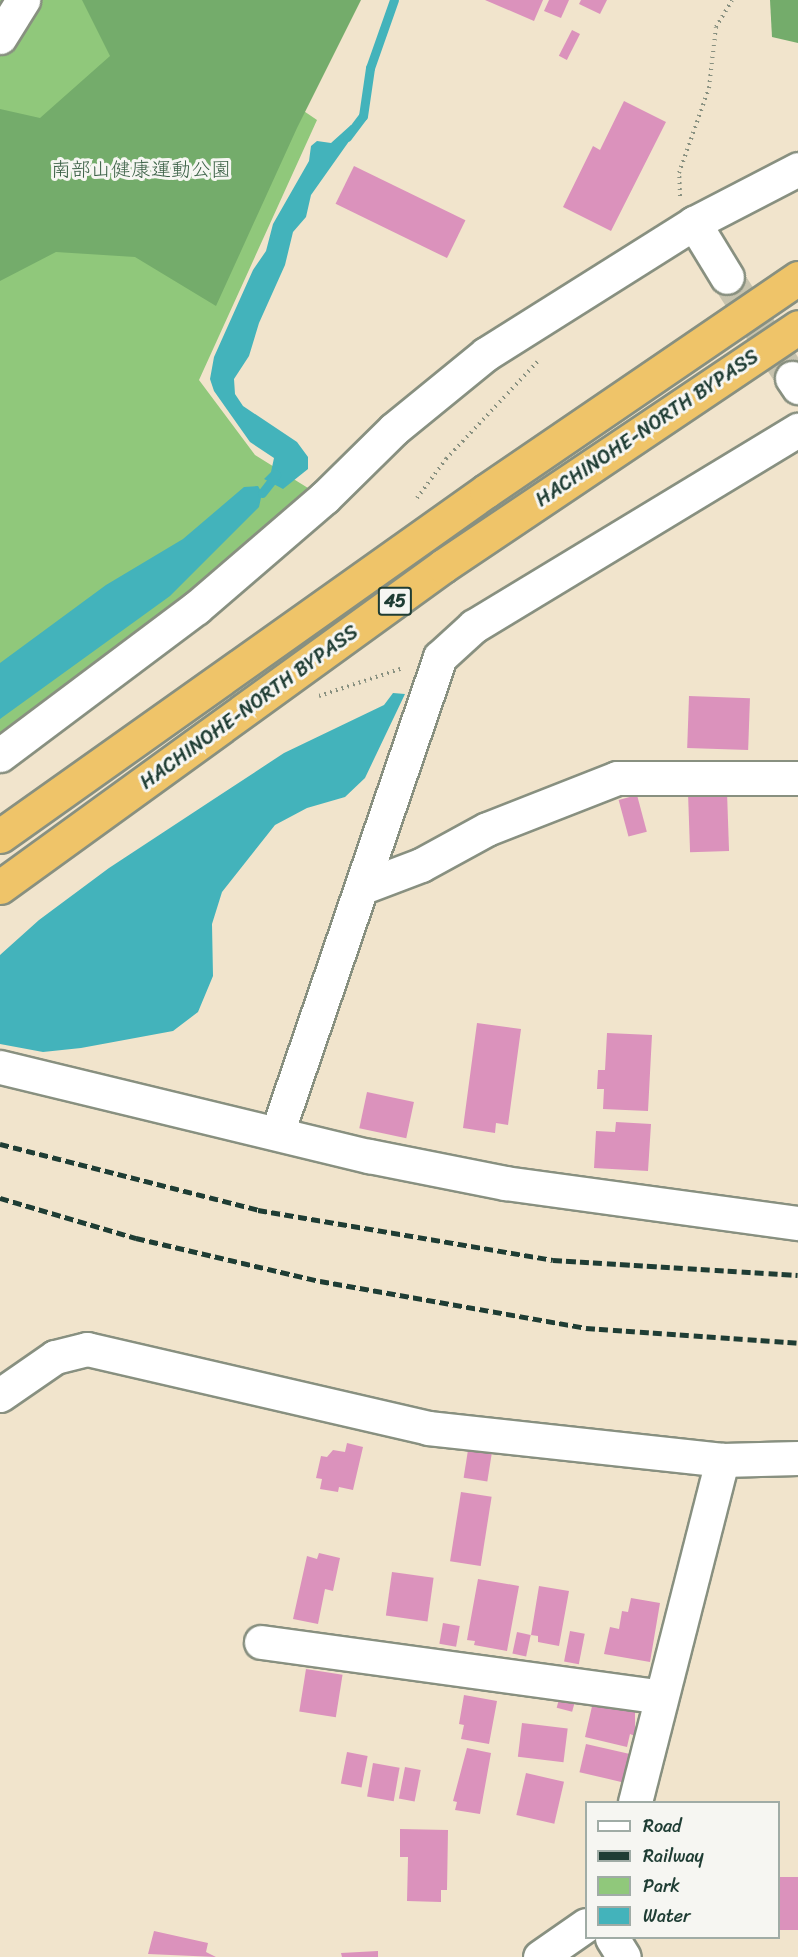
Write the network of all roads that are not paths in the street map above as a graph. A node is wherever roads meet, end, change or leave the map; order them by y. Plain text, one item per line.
1 (23, 0) edge
2 (0, 37) edge
3 (798, 170) edge
4 (694, 223) junction
5 (727, 277) tunnel mouth
6 (798, 278) edge
7 (798, 327) edge
8 (798, 430) edge
9 (0, 756) edge
10 (798, 778) edge
11 (0, 836) edge
12 (0, 887) edge
13 (363, 887) junction
14 (0, 1067) edge
15 (277, 1133) junction
16 (798, 1223) edge
17 (0, 1395) edge
18 (798, 1458) edge
19 (722, 1460) junction
20 (261, 1642) dead end
21 (660, 1697) junction
22 (635, 1801) edge
23 (585, 1927) edge
24 (613, 1939) edge
25 (540, 1957) edge
26 (624, 1957) edge

1 - 2 street
3 - 4 street
4 - 5 street
4 - 9 street
6 - 11 highway, HACHINOHE-NORTH BYPASS / 45
7 - 12 highway, HACHINOHE-NORTH BYPASS / 45
8 - 13 street
10 - 13 street
13 - 15 street
14 - 15 street
15 - 16 street
17 - 19 street
18 - 19 street
19 - 21 street
20 - 21 street
21 - 22 street
23 - 25 street
24 - 26 street

